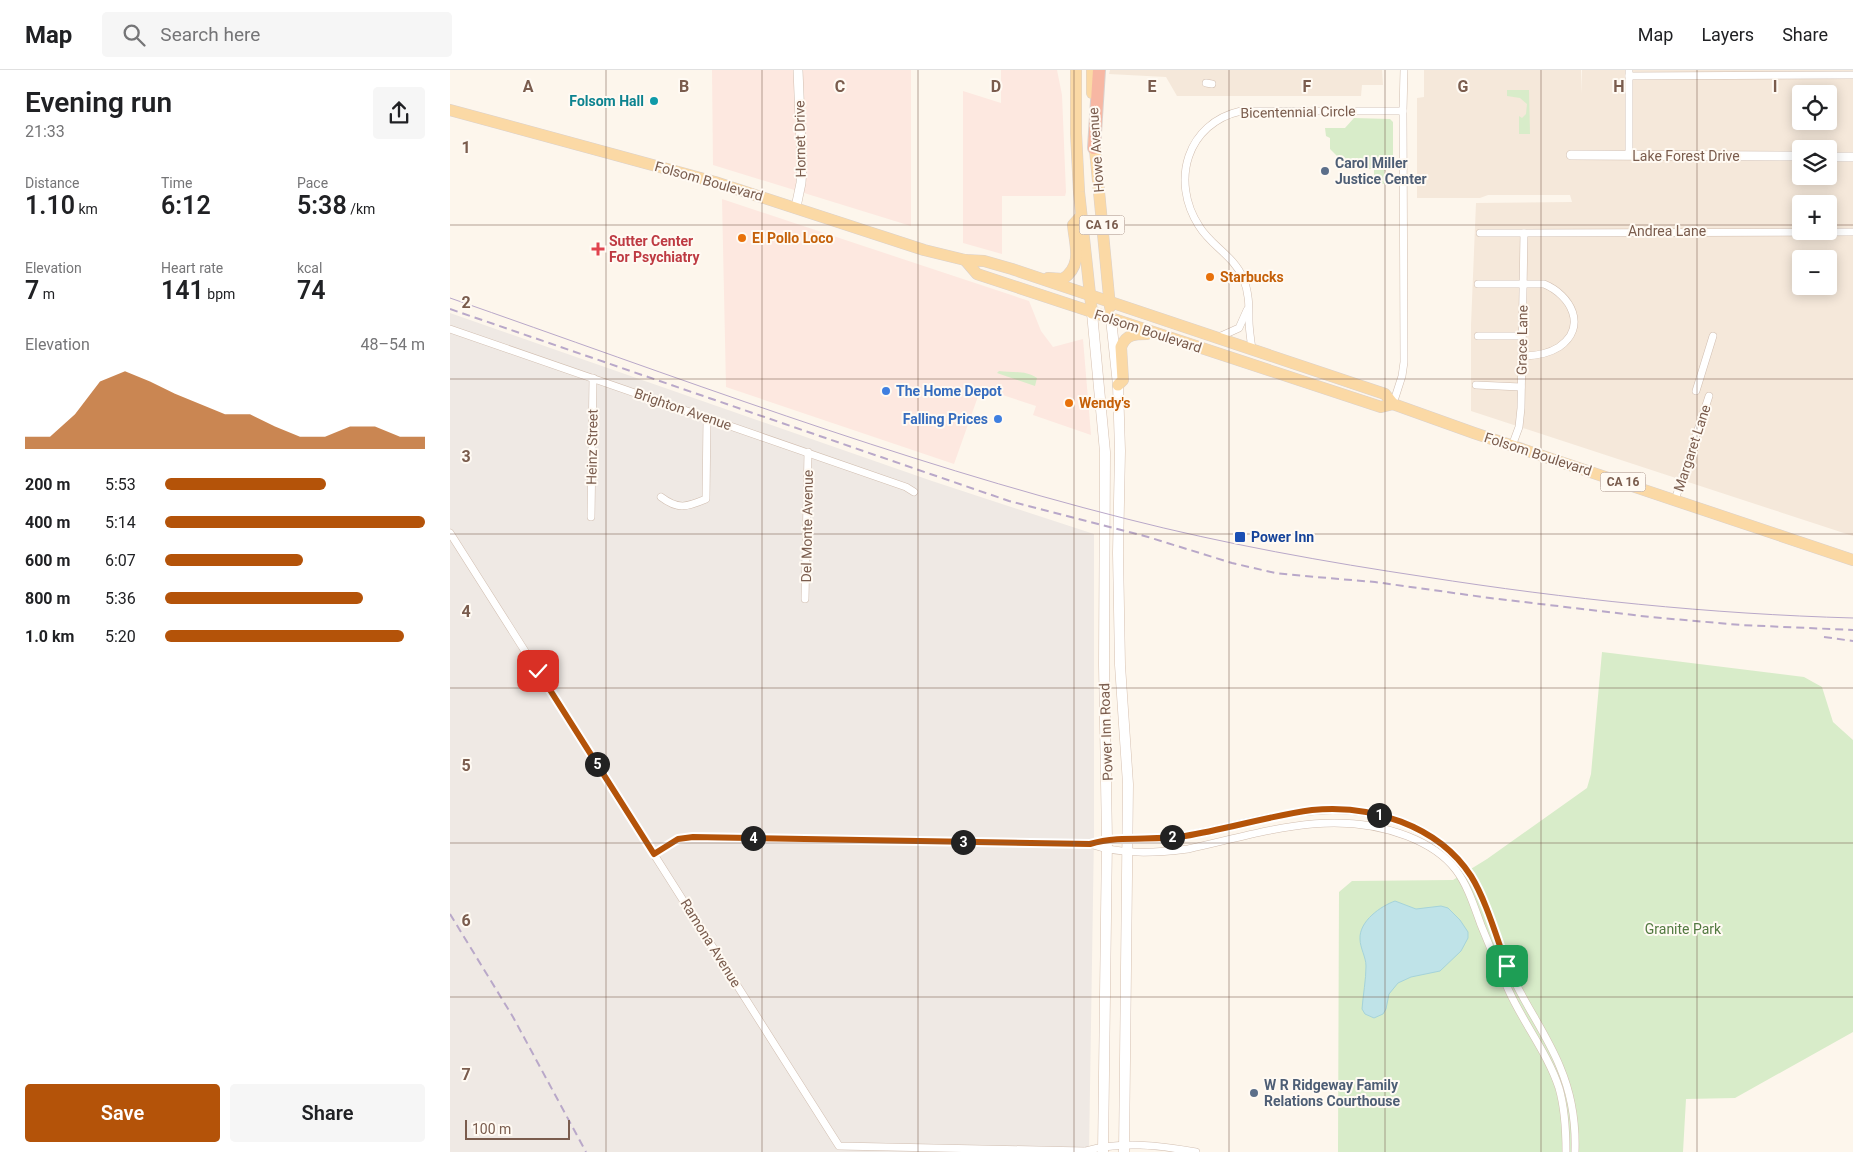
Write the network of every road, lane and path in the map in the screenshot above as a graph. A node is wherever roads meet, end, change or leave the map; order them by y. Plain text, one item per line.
1 (798, 70) edge
2 (1076, 70) edge
3 (1092, 70) edge
4 (1099, 70) edge
5 (1404, 70) edge
6 (1629, 73) edge
7 (1853, 75) edge
8 (450, 110) edge
9 (1402, 111) junction
10 (1094, 148) junction
11 (1571, 155) dead end
12 (1629, 155) junction
13 (1792, 156) edge
14 (1837, 156) edge
15 (1853, 157) edge
16 (796, 208) junction
17 (1081, 216) junction
18 (1853, 232) edge
19 (1480, 233) dead end
20 (1524, 233) junction
21 (966, 260) junction
22 (1038, 278) junction
23 (1478, 284) dead end
24 (1523, 285) junction
25 (1090, 295) junction
26 (1110, 302) junction
27 (1249, 302) junction
28 (1092, 313) junction
29 (1111, 319) junction
30 (450, 329) edge
31 (1159, 334) junction
32 (1478, 336) dead end
33 (1522, 336) junction
34 (1713, 336) dead end
35 (1215, 338) junction
36 (1252, 350) junction
37 (1522, 356) junction
38 (593, 378) junction
39 (1118, 385) junction
40 (1476, 385) dead end
41 (1521, 387) junction
42 (1696, 391) dead end
43 (1709, 396) dead end
44 (1393, 404) junction
45 (707, 418) junction
46 (1512, 446) junction
47 (808, 452) junction
48 (914, 492) dead end
49 (661, 496) dead end
50 (1675, 500) junction
51 (591, 517) dead end
52 (450, 533) edge
53 (1853, 560) edge
54 (805, 599) dead end
55 (1127, 838) junction
56 (1107, 839) junction
57 (1090, 844) junction
58 (1107, 850) junction
59 (1127, 851) junction
60 (654, 854) junction
61 (1103, 1149) edge
62 (1124, 1149) edge
63 (1086, 1151) edge
64 (1196, 1152) edge
65 (1566, 1152) edge
66 (1575, 1152) edge

1 - 16 street, Hornet Drive
2 - 17 main road, Howe Avenue / CA 16
3 - 10 main road, Howe Avenue / CA 16
4 - 10 highway
5 - 9 street
6 - 7 street
6 - 12 street
8 - 16 main road, Folsom Boulevard
9 - 27 street, Bicentennial Circle
9 - 44 street
10 - 26 main road, Howe Avenue / CA 16
11 - 12 street, Lake Forest Drive
12 - 13 street, Lake Forest Drive
14 - 15 street
16 - 21 main road, Folsom Boulevard
17 - 22 main road
17 - 25 main road, Howe Avenue / CA 16
18 - 20 street, Andrea Lane
19 - 20 street, Andrea Lane
20 - 24 street, Grace Lane
21 - 22 main road, Folsom Boulevard
21 - 28 main road, Folsom Boulevard
22 - 25 main road, Folsom Boulevard
23 - 24 street
24 - 33 street, Grace Lane
24 - 37 street
25 - 26 main road, Folsom Boulevard
25 - 28 main road, Howe Avenue / CA 16
26 - 29 main road, Howe Avenue
26 - 35 main road, Folsom Boulevard / CA 16
27 - 35 street
27 - 36 street, Bicentennial Circle
28 - 29 main road, Folsom Boulevard / CA 16
28 - 56 main road, Power Inn Road
29 - 31 main road, Folsom Boulevard / CA 16
29 - 39 main road, Power Inn Road
30 - 38 street, Brighton Avenue
31 - 39 main road
31 - 44 main road, Folsom Boulevard / CA 16
32 - 33 street
33 - 37 street, Grace Lane
34 - 42 street
35 - 36 main road, Folsom Boulevard / CA 16
36 - 44 main road, Folsom Boulevard / CA 16
37 - 41 street, Grace Lane
38 - 45 street, Brighton Avenue
38 - 51 street, Heinz Street
39 - 55 main road, Power Inn Road
40 - 41 street
41 - 46 street, Grace Lane
43 - 50 street, Margaret Lane
44 - 46 main road, Folsom Boulevard / CA 16
45 - 47 street, Brighton Avenue
45 - 49 street
46 - 50 main road, Folsom Boulevard / CA 16
47 - 48 street, Brighton Avenue
47 - 54 street, Del Monte Avenue
50 - 53 main road, Folsom Boulevard / CA 16
52 - 60 street, Ramona Avenue
55 - 56 street
55 - 59 main road, Power Inn Road
55 - 66 street
56 - 57 street
56 - 58 main road, Power Inn Road
57 - 58 street
57 - 60 street
58 - 59 street
58 - 61 main road, Power Inn Road
59 - 62 main road, Power Inn Road
59 - 65 street
60 - 63 street, Ramona Avenue
61 - 62 street, Ramona Avenue
61 - 63 street, Ramona Avenue
62 - 64 street, Ramona Avenue

